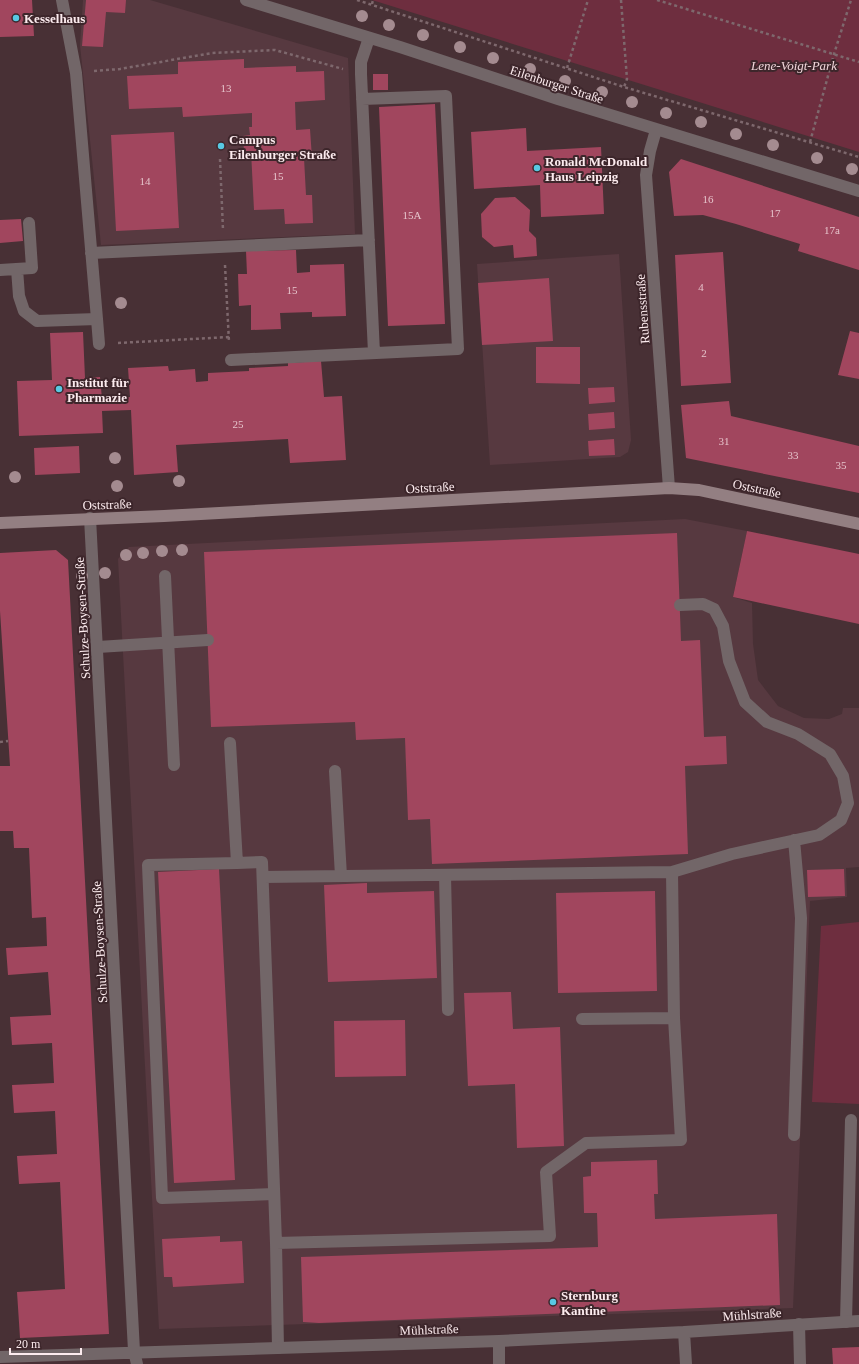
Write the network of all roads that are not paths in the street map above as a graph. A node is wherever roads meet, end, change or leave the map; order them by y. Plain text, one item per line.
1 (62, 0) edge
2 (246, 0) edge
3 (369, 38) junction
4 (362, 99) junction
5 (656, 130) junction
6 (859, 191) edge
7 (29, 223) dead end
8 (369, 240) junction
9 (91, 253) junction
10 (17, 269) junction
11 (0, 270) edge
12 (97, 318) junction
13 (99, 344) road end
14 (374, 353) junction
15 (230, 360) dead end
16 (669, 488) junction
17 (90, 518) junction
18 (0, 523) edge
19 (859, 524) edge
20 (165, 576) dead end
21 (680, 605) dead end
22 (208, 640) dead end
23 (168, 644) junction
24 (98, 647) junction
25 (230, 743) dead end
26 (174, 765) dead end
27 (336, 770) dead end
28 (794, 840) junction
29 (237, 863) junction
30 (672, 872) junction
31 (445, 875) junction
32 (341, 876) junction
33 (263, 877) junction
34 (448, 1010) dead end
35 (674, 1018) junction
36 (582, 1019) dead end
37 (851, 1120) dead end
38 (794, 1135) dead end
39 (274, 1194) junction
40 (276, 1243) junction
41 (859, 1321) edge
42 (846, 1322) junction
43 (799, 1324) junction
44 (684, 1332) junction
45 (499, 1341) junction
46 (278, 1348) junction
47 (134, 1351) junction
48 (0, 1357) edge
49 (136, 1364) edge
50 (499, 1364) edge
51 (686, 1364) edge
52 (800, 1364) edge

1 - 9 street
2 - 3 street, Eilenburger Straße
3 - 4 street
3 - 5 street, Eilenburger Straße
4 - 8 street
4 - 14 street
5 - 6 street, Eilenburger Straße
5 - 16 street, Rubensstraße
7 - 10 street
8 - 9 street
8 - 14 street
9 - 12 street
10 - 11 street
10 - 12 street
12 - 13 street
14 - 15 street
16 - 17 street, Oststraße
16 - 19 street, Oststraße
17 - 18 street, Oststraße
17 - 24 street, Schulze-Boysen-Straße
20 - 23 street
21 - 28 street
22 - 23 street
23 - 24 street
23 - 26 street
24 - 47 street, Schulze-Boysen-Straße
25 - 29 street
27 - 32 street
28 - 30 street
28 - 38 street
29 - 33 street
29 - 39 street
30 - 31 street
30 - 35 street
31 - 32 street
31 - 34 street
32 - 33 street
33 - 39 street
35 - 36 street
35 - 40 street
37 - 42 street
39 - 40 street
40 - 46 street
41 - 42 street, Mühlstraße
42 - 43 street, Mühlstraße
43 - 44 street, Mühlstraße
43 - 52 street
44 - 45 street, Mühlstraße
44 - 51 street
45 - 46 street, Mühlstraße
45 - 50 street
46 - 47 street, Mühlstraße
47 - 48 street, Mühlstraße
47 - 49 street, Schulze-Boysen-Straße

